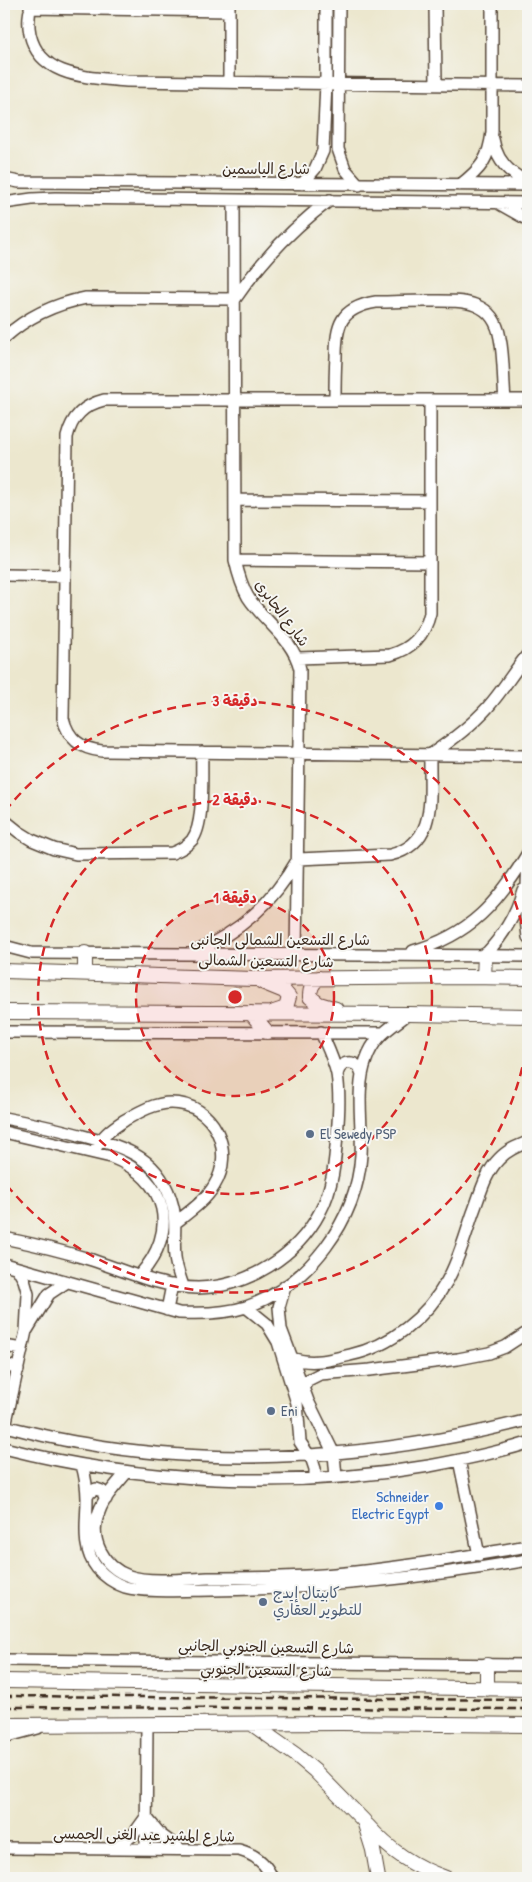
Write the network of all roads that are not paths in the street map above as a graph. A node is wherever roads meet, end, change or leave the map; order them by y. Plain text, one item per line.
1 (326, 4) edge
2 (339, 4) edge
3 (435, 4) edge
4 (492, 4) edge
5 (31, 6) edge
6 (229, 7) edge
7 (229, 82) junction
8 (326, 83) junction
9 (338, 84) junction
10 (436, 85) junction
11 (492, 85) junction
12 (528, 86) edge
13 (492, 132) junction
14 (4, 179) edge
15 (114, 184) junction
16 (302, 184) junction
17 (460, 184) junction
18 (528, 184) edge
19 (360, 185) junction
20 (114, 199) junction
21 (234, 200) junction
22 (330, 200) junction
23 (496, 202) junction
24 (4, 203) edge
25 (528, 203) edge
26 (528, 220) edge
27 (236, 299) junction
28 (4, 338) edge
29 (234, 400) junction
30 (335, 400) junction
31 (430, 400) junction
32 (505, 400) junction
33 (528, 400) edge
34 (234, 500) junction
35 (430, 501) junction
36 (235, 560) junction
37 (430, 562) junction
38 (4, 575) edge
39 (65, 576) junction
40 (528, 654) edge
41 (298, 658) junction
42 (202, 752) junction
43 (300, 753) junction
44 (430, 755) junction
45 (528, 756) edge
46 (4, 820) edge
47 (528, 846) edge
48 (528, 853) edge
49 (298, 859) junction
50 (526, 876) junction
51 (528, 937) edge
52 (4, 946) edge
53 (85, 953) junction
54 (190, 954) junction
55 (296, 955) junction
56 (399, 955) junction
57 (484, 955) junction
58 (528, 956) edge
59 (4, 964) edge
60 (4, 971) edge
61 (18, 971) junction
62 (85, 972) junction
63 (484, 977) junction
64 (319, 978) junction
65 (528, 978) edge
66 (253, 979) junction
67 (4, 1012) edge
68 (251, 1013) junction
69 (271, 1013) junction
70 (348, 1013) junction
71 (408, 1014) junction
72 (528, 1016) edge
73 (4, 1032) edge
74 (267, 1032) junction
75 (321, 1032) junction
76 (382, 1033) junction
77 (337, 1075) junction
78 (362, 1075) junction
79 (4, 1118) edge
80 (4, 1132) edge
81 (99, 1140) junction
82 (528, 1142) edge
83 (94, 1152) junction
84 (175, 1223) junction
85 (4, 1238) edge
86 (4, 1264) edge
87 (17, 1268) junction
88 (139, 1276) junction
89 (67, 1282) junction
90 (178, 1286) junction
91 (285, 1286) junction
92 (246, 1307) junction
93 (167, 1310) junction
94 (26, 1331) junction
95 (528, 1332) edge
96 (4, 1346) edge
97 (22, 1349) junction
98 (291, 1358) junction
99 (4, 1363) edge
100 (18, 1370) junction
101 (303, 1388) junction
102 (528, 1420) edge
103 (4, 1426) edge
104 (528, 1443) edge
105 (4, 1448) edge
106 (334, 1454) junction
107 (310, 1455) junction
108 (459, 1460) junction
109 (82, 1465) junction
110 (127, 1472) junction
111 (336, 1477) junction
112 (315, 1478) junction
113 (87, 1497) junction
114 (106, 1498) junction
115 (527, 1546) edge
116 (479, 1555) junction
117 (528, 1560) edge
118 (335, 1580) junction
119 (4, 1660) edge
120 (487, 1665) junction
121 (528, 1665) edge
122 (4, 1681) edge
123 (487, 1689) junction
124 (528, 1689) edge
125 (252, 1724) junction
126 (4, 1725) edge
127 (46, 1725) junction
128 (147, 1725) junction
129 (528, 1725) edge
130 (4, 1737) edge
131 (146, 1817) junction
132 (379, 1847) junction
133 (4, 1848) edge
134 (115, 1849) junction
135 (146, 1849) junction
136 (180, 1849) junction
137 (272, 1878) edge
138 (378, 1878) edge
139 (446, 1878) edge

1 - 8 street
2 - 9 street
3 - 10 street
4 - 11 street
5 - 6 street
5 - 7 street
6 - 7 street
7 - 8 street
8 - 9 street
8 - 16 street
9 - 10 street
9 - 19 street
10 - 11 street
11 - 12 street
11 - 13 street
13 - 17 street
13 - 18 street
14 - 15 street, شارع الياسمين
15 - 16 street, شارع الياسمين
15 - 20 street
16 - 19 street, شارع الياسمين
17 - 18 street, شارع الياسمين
17 - 19 street, شارع الياسمين
20 - 21 street, شارع الياسمين
20 - 24 street, شارع الياسمين
21 - 22 street, شارع الياسمين
21 - 27 street, شارع الجابرى
22 - 23 street, شارع الياسمين
22 - 27 street
23 - 25 street, شارع الياسمين
23 - 26 street
27 - 28 street
27 - 29 street, شارع الجابرى
29 - 30 street
29 - 34 street, شارع الجابرى
29 - 39 street
30 - 31 street
30 - 32 street
31 - 32 street
31 - 35 street
32 - 33 street
34 - 35 street
34 - 36 street, شارع الجابرى
35 - 37 street
36 - 37 street
36 - 41 street, شارع الجابرى
37 - 41 street
38 - 39 street
39 - 42 street
40 - 44 street
41 - 43 street, شارع الجابرى
42 - 43 street
42 - 46 street
43 - 44 street
43 - 49 street, شارع الجابرى
44 - 45 street
44 - 49 street
47 - 48 street
48 - 50 street
48 - 56 street
49 - 54 street
49 - 55 street, شارع الجابرى
50 - 51 street
50 - 57 street
52 - 53 street, شارع التسعين الشمالى الجانبى
53 - 54 street, شارع التسعين الشمالى الجانبى
53 - 62 main road
54 - 55 street, شارع التسعين الشمالى الجانبى
55 - 56 street, شارع التسعين الشمالى الجانبى
56 - 57 street, شارع التسعين الشمالى الجانبى
57 - 58 street, شارع التسعين الشمالى الجانبى
57 - 63 main road
59 - 61 main road
60 - 61 main road, شارع التسعين الشمالى
61 - 62 main road, شارع التسعين الشمالى
62 - 66 main road, شارع التسعين الشمالى
63 - 64 main road, شارع التسعين الشمالى
63 - 65 main road, شارع التسعين الشمالى
64 - 66 main road, شارع التسعين الشمالى
64 - 70 main road
66 - 69 main road
67 - 68 main road
68 - 69 main road
68 - 74 main road
69 - 70 main road
70 - 71 main road
71 - 72 main road
71 - 76 street
73 - 74 street
74 - 75 street
75 - 76 street
75 - 77 street
76 - 78 street
77 - 78 street
77 - 90 street
78 - 91 street
79 - 81 street
80 - 83 street
81 - 83 street
81 - 84 street
81 - 84 street
82 - 98 street
83 - 88 street
84 - 90 street
85 - 88 street
86 - 87 street
87 - 89 street
87 - 94 street
88 - 90 street
89 - 93 street
89 - 94 street
90 - 93 street
91 - 92 street
91 - 98 street
92 - 93 street
92 - 107 street
94 - 97 street
95 - 101 street
96 - 97 street
97 - 100 street
98 - 101 street
99 - 100 street
100 - 103 street
101 - 106 street
102 - 106 street
103 - 107 street
104 - 108 street
105 - 109 street
106 - 107 street
106 - 111 street
107 - 112 street
108 - 111 street
108 - 116 street
109 - 110 street
109 - 113 street
110 - 112 street
110 - 114 street
111 - 112 street
113 - 114 street
113 - 118 street
114 - 118 street
115 - 116 street
115 - 117 street
116 - 118 street
117 - 118 street
119 - 120 street, شارع التسعين الجنوبي الجانبى
120 - 121 street, شارع التسعين الجنوبي الجانبى
120 - 123 main road
122 - 123 main road, شارع التسعين الجنوبي
123 - 124 main road, شارع التسعين الجنوبي
125 - 128 main road
125 - 129 main road
125 - 132 main road
126 - 127 main road
127 - 128 main road
127 - 130 street
128 - 131 street
131 - 134 street
131 - 135 street
131 - 136 street
132 - 138 main road
132 - 139 main road
133 - 134 street, شارع المشير عبد الغنى الجمسى
134 - 135 street, شارع المشير عبد الغنى الجمسى
135 - 136 street, شارع المشير عبد الغنى الجمسى
136 - 137 street, شارع المشير عبد الغنى الجمسى

